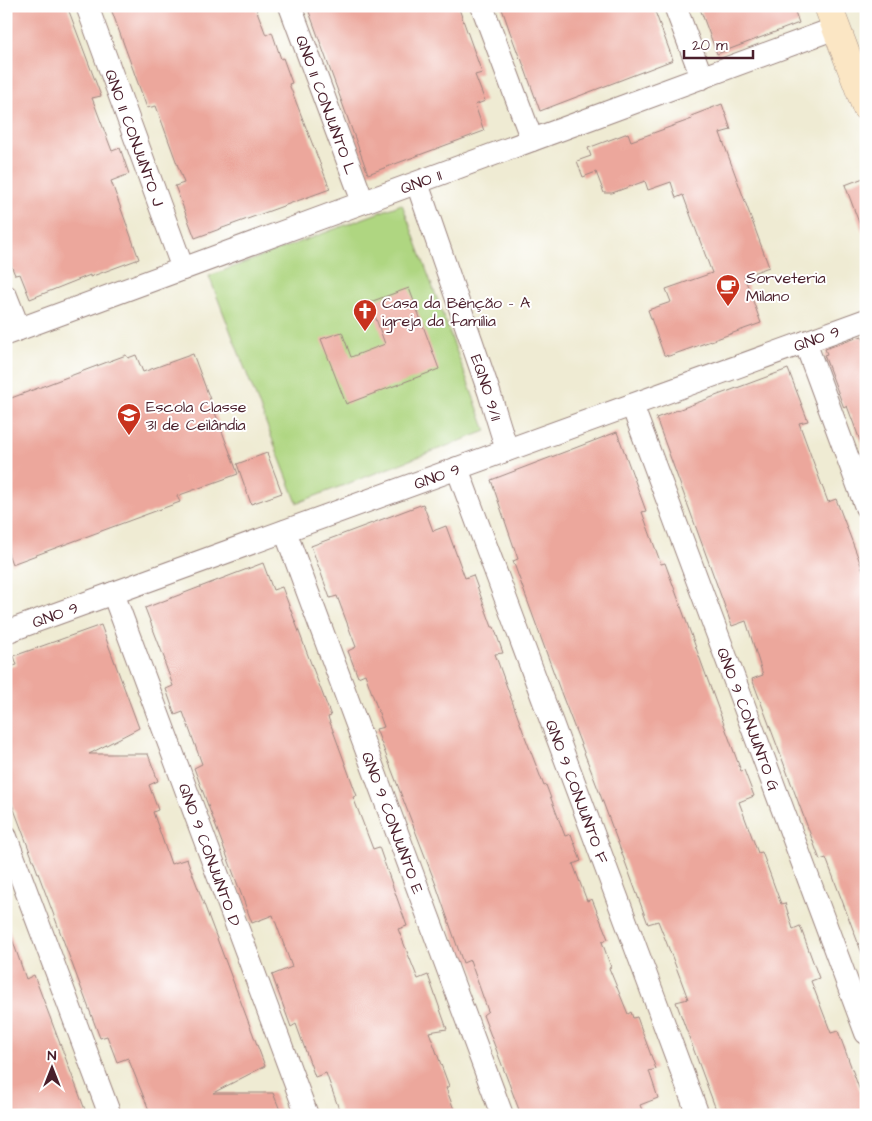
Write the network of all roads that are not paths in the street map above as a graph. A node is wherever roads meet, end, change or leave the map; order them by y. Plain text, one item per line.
1 (87, 6) edge
2 (290, 6) edge
3 (482, 6) edge
4 (676, 6) edge
5 (832, 17) edge
6 (702, 78) junction
7 (866, 107) edge
8 (532, 140) junction
9 (417, 183) junction
10 (363, 202) junction
11 (182, 269) junction
12 (6, 296) edge
13 (866, 320) edge
14 (12, 332) edge
15 (805, 342) junction
16 (632, 405) junction
17 (507, 450) junction
18 (457, 468) junction
19 (866, 507) edge
20 (285, 531) junction
21 (113, 594) junction
22 (6, 632) edge
23 (6, 836) edge
24 (866, 1033) edge
25 (110, 1115) edge
26 (307, 1115) edge
27 (502, 1115) edge
28 (698, 1115) edge

1 - 11 street, QNO 11 CONJUNTO J
2 - 10 street, QNO 11 CONJUNTO L
3 - 8 street
4 - 6 street
5 - 6 street, QNO 11
5 - 7 main road
6 - 8 street, QNO 11
8 - 9 street, QNO 11
9 - 10 street, QNO 11
9 - 17 street, EQNO 9/11
10 - 11 street, QNO 11
11 - 14 street, QNO 11
12 - 14 street
13 - 15 street, QNO 9
15 - 16 street, QNO 9
15 - 19 street
16 - 17 street, QNO 9
16 - 24 street, QNO 9 CONJUNTO G
17 - 18 street, QNO 9
18 - 20 street, QNO 9
18 - 28 street, QNO 9 CONJUNTO F
20 - 21 street, QNO 9
20 - 27 street, QNO 9 CONJUNTO E
21 - 22 street, QNO 9
21 - 26 street, QNO 9 CONJUNTO D
23 - 25 street

